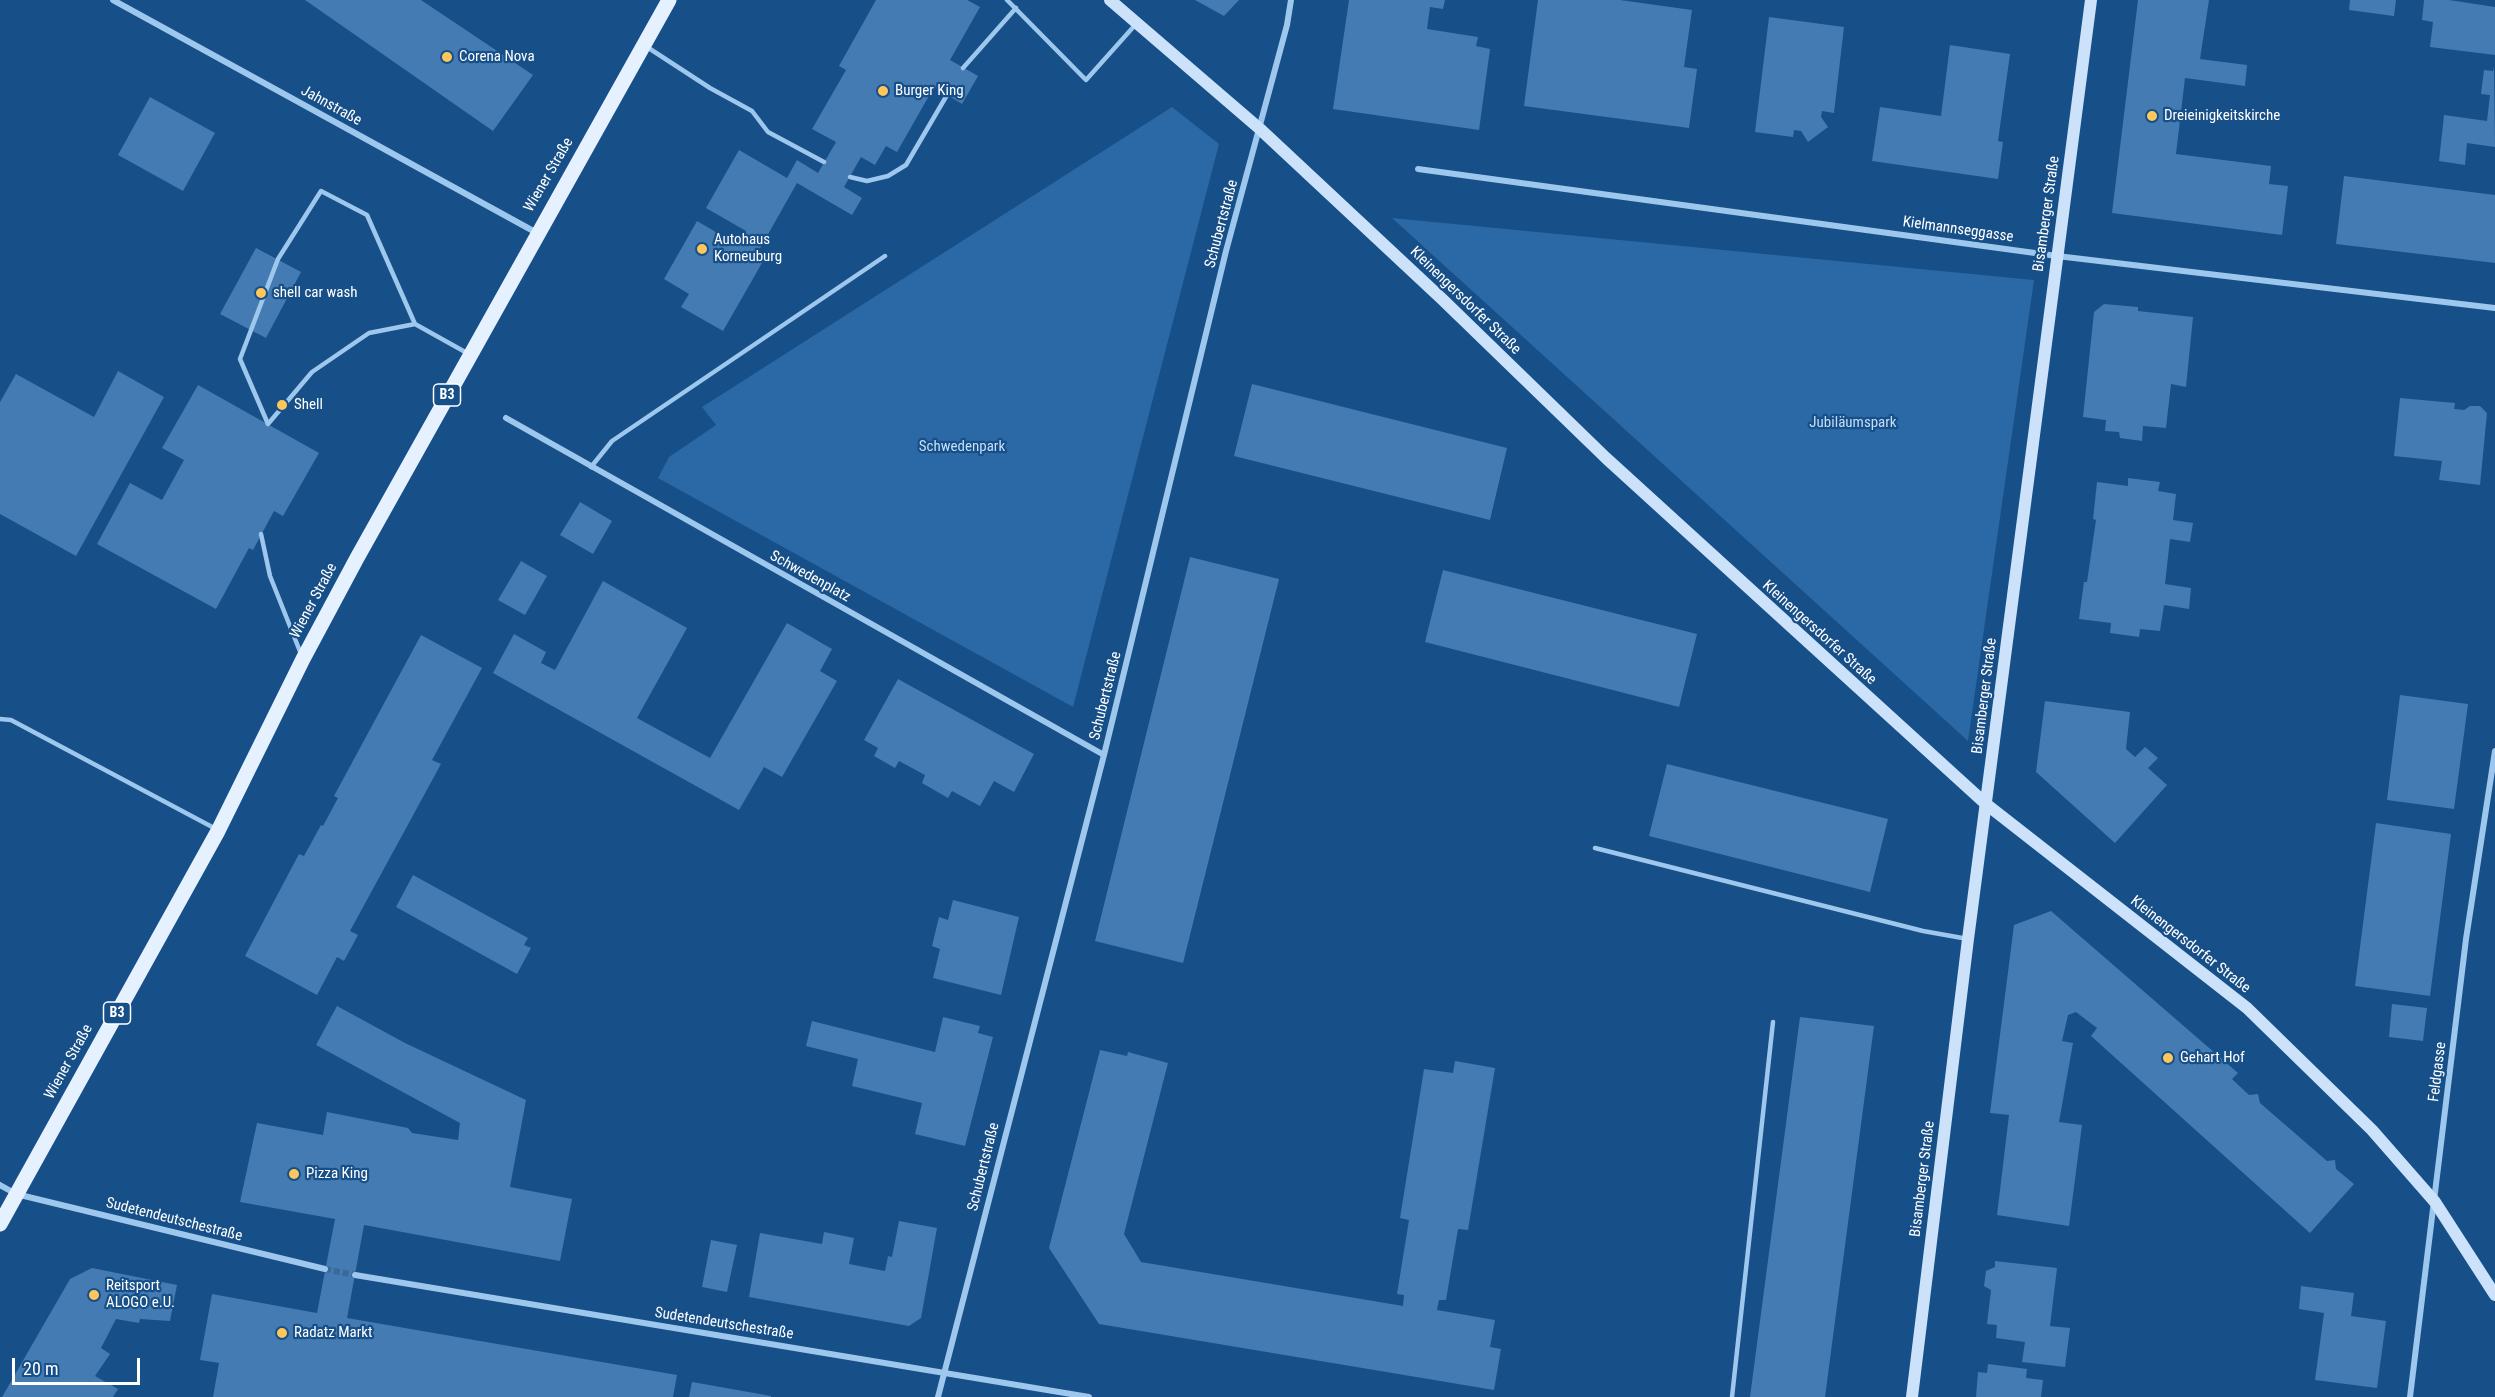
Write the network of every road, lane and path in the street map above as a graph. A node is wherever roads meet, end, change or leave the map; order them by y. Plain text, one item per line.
1 (112, 0) edge
2 (669, 0) edge
3 (1007, 0) edge
4 (1110, 0) edge
5 (1292, 0) edge
6 (2091, 0) edge
7 (1016, 9) junction
8 (1138, 22) junction
9 (645, 45) junction
10 (963, 68) dead end
11 (947, 95) dead end
12 (1260, 129) junction
13 (824, 162) dead end
14 (1418, 169) dead end
15 (850, 177) dead end
16 (537, 232) junction
17 (885, 256) dead end
18 (2057, 256) junction
19 (2495, 308) edge
20 (415, 324) junction
21 (469, 354) junction
22 (506, 418) dead end
23 (590, 467) junction
24 (261, 534) dead end
25 (303, 659) junction
26 (0, 719) edge
27 (2495, 751) edge
28 (1104, 755) junction
29 (1986, 804) junction
30 (218, 831) junction
31 (1595, 848) dead end
32 (1968, 939) junction
33 (1773, 1022) dead end
34 (0, 1185) edge
35 (16, 1194) junction
36 (2435, 1202) junction
37 (0, 1224) edge
38 (325, 1269) tunnel mouth
39 (355, 1275) tunnel mouth
40 (2495, 1295) edge
41 (944, 1373) junction
42 (938, 1397) edge
43 (1089, 1397) edge
44 (1732, 1397) edge
45 (1912, 1397) edge
46 (2410, 1397) edge

1 - 16 street, Jahnstraße
2 - 9 main road, Wiener Straße / B3
3 - 7 lane
4 - 8 main road, Kleinengersdorfer Straße
5 - 12 street, Schubertstraße
6 - 18 main road, Bisamberger Straße
7 - 8 lane
7 - 10 lane
8 - 12 main road, Kleinengersdorfer Straße
9 - 13 lane
9 - 16 main road, Wiener Straße / B3
11 - 15 lane
12 - 28 street, Schubertstraße
12 - 29 main road, Kleinengersdorfer Straße
14 - 18 street, Kielmannseggasse
16 - 21 main road, Wiener Straße / B3
17 - 23 lane
18 - 19 street, Kielmannseggasse
18 - 29 main road, Bisamberger Straße
20 - 20 lane
20 - 21 lane
21 - 25 main road, Wiener Straße / B3
22 - 23 street, Schwedenplatz
23 - 28 street, Schwedenplatz
24 - 25 lane
25 - 30 main road, Wiener Straße / B3
26 - 30 lane
27 - 36 street, Feldgasse
28 - 41 street, Schubertstraße
29 - 32 main road, Bisamberger Straße
29 - 36 main road, Kleinengersdorfer Straße
30 - 35 main road, Wiener Straße / B3
31 - 32 lane
32 - 45 main road, Bisamberger Straße
33 - 44 lane
34 - 35 street, Sudetendeutschestraße
35 - 37 main road, Wiener Straße / B3
35 - 38 street, Sudetendeutschestraße
36 - 40 main road, Kleinengersdorfer Straße
36 - 46 street, Feldgasse
39 - 41 street, Sudetendeutschestraße
41 - 42 street, Schubertstraße
41 - 43 street, Sudetendeutschestraße

